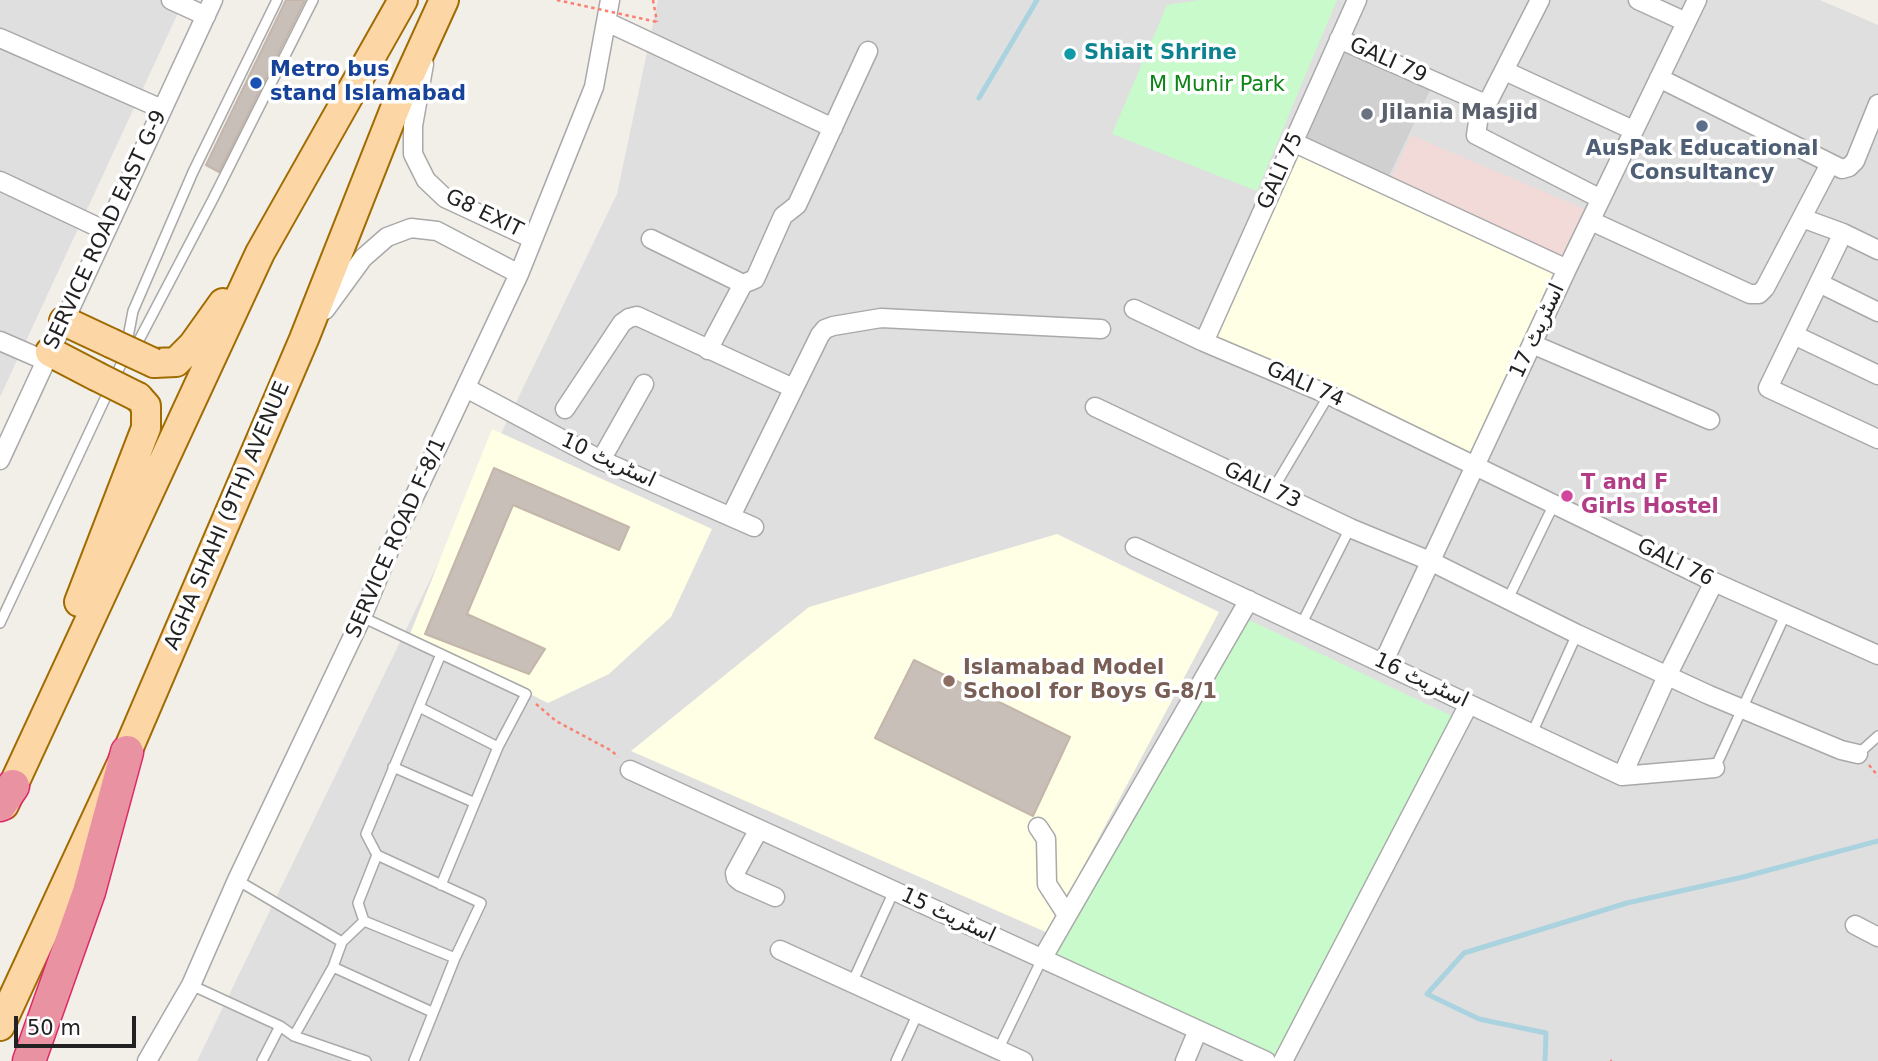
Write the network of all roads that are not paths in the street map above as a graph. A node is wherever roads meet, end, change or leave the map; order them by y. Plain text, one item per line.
1 (171, 0) edge
2 (277, 0) edge
3 (313, 0) edge
4 (403, 0) edge
5 (444, 0) edge
6 (610, 0) edge
7 (1357, 0) edge
8 (1540, 0) edge
9 (1638, 0) edge
10 (1698, 0) edge
11 (209, 8) edge
12 (607, 22) junction
13 (1686, 22) junction
14 (430, 29) junction
15 (0, 38) edge
16 (1339, 39) junction
17 (868, 51) dead end
18 (1505, 71) junction
19 (1659, 78) junction
20 (1481, 102) junction
21 (1878, 104) edge
22 (162, 109) junction
23 (833, 128) junction
24 (1633, 130) junction
25 (1295, 143) junction
26 (1830, 164) junction
27 (0, 181) edge
28 (1601, 199) junction
29 (1801, 218) junction
30 (1591, 221) junction
31 (106, 231) junction
32 (1843, 233) junction
33 (533, 239) junction
34 (651, 239) dead end
35 (1878, 250) edge
36 (260, 253) junction
37 (1567, 269) junction
38 (519, 274) junction
39 (1819, 283) junction
40 (743, 284) junction
41 (1134, 309) dead end
42 (1878, 312) edge
43 (64, 321) junction
44 (1101, 329) dead end
45 (1794, 335) junction
46 (304, 339) junction
47 (0, 341) edge
48 (1203, 342) junction
49 (1532, 344) junction
50 (708, 350) junction
51 (118, 351) junction
52 (48, 356) junction
53 (1878, 375) edge
54 (644, 384) dead end
55 (466, 388) junction
56 (793, 388) junction
57 (1329, 395) junction
58 (1095, 407) dead end
59 (565, 409) dead end
60 (1710, 420) dead end
61 (1878, 439) edge
62 (0, 460) edge
63 (601, 460) junction
64 (1474, 466) junction
65 (1272, 491) junction
66 (1554, 504) junction
67 (731, 516) junction
68 (754, 527) dead end
69 (1350, 528) junction
70 (1135, 547) dead end
71 (1430, 561) junction
72 (1714, 582) junction
73 (1508, 599) junction
74 (1249, 600) junction
75 (1786, 614) junction
76 (362, 617) junction
77 (0, 623) edge
78 (1301, 625) junction
79 (1577, 634) junction
80 (440, 654) junction
81 (1878, 655) edge
82 (1383, 663) junction
83 (1667, 676) junction
84 (56, 692) junction
85 (1469, 704) junction
86 (419, 706) junction
87 (1743, 709) junction
88 (1532, 733) junction
89 (1878, 736) edge
90 (498, 747) junction
91 (127, 752) junction
92 (1850, 752) joint
93 (393, 766) junction
94 (1715, 768) joint
95 (630, 770) road end
96 (1622, 775) junction
97 (4, 802) edge
98 (473, 802) junction
99 (1038, 827) dead end
100 (759, 829) junction
101 (377, 855) junction
102 (237, 880) junction
103 (441, 885) junction
104 (894, 891) junction
105 (775, 897) dead end
106 (1068, 915) junction
107 (364, 921) junction
108 (1855, 925) dead end
109 (1878, 937) edge
110 (342, 942) junction
111 (780, 950) dead end
112 (455, 957) junction
113 (1042, 959) junction
114 (333, 967) junction
115 (852, 983) junction
116 (191, 985) junction
117 (432, 1012) junction
118 (918, 1013) junction
119 (0, 1026) edge
120 (280, 1026) junction
121 (1198, 1030) junction
122 (294, 1036) junction
123 (998, 1049) junction
124 (29, 1061) edge
125 (147, 1061) edge
126 (262, 1061) edge
127 (366, 1061) edge
128 (414, 1061) edge
129 (896, 1061) edge
130 (1023, 1061) edge
131 (1185, 1061) edge
132 (1266, 1061) edge
133 (1283, 1061) edge

1 - 11 street
2 - 51 lane
3 - 51 lane
4 - 36 main road
5 - 14 main road, AGHA SHAHI (9TH) AVENUE
6 - 12 street, SERVICE ROAD F-8/1
7 - 16 street, GALI 75
8 - 18 street
9 - 13 street
10 - 13 street, اسٹریٹ 17
11 - 22 street, SERVICE ROAD EAST G-9
12 - 23 street
12 - 33 street, SERVICE ROAD F-8/1
13 - 19 street, اسٹریٹ 17
14 - 33 street, G8 EXIT
14 - 46 main road, AGHA SHAHI (9TH) AVENUE
15 - 22 street
16 - 20 street, GALI 79
16 - 25 street, GALI 75
17 - 23 street
18 - 20 street
18 - 24 street
19 - 24 street, اسٹریٹ 17
19 - 26 street
20 - 28 street
21 - 26 street
22 - 31 street, SERVICE ROAD EAST G-9
23 - 40 street
24 - 28 street, اسٹریٹ 17
25 - 37 street
25 - 48 street, GALI 75
26 - 29 street
27 - 31 street
28 - 30 street, اسٹریٹ 17
29 - 30 street
29 - 32 street
30 - 37 street, اسٹریٹ 17
31 - 43 street, SERVICE ROAD EAST G-9
32 - 35 street
32 - 39 street
33 - 38 street, SERVICE ROAD F-8/1
34 - 40 street
36 - 51 main road, bridge
36 - 84 main road
37 - 49 street, اسٹریٹ 17
38 - 46 street
38 - 55 street, SERVICE ROAD F-8/1
39 - 42 street
39 - 45 street
40 - 50 street
41 - 48 street, GALI 74
43 - 51 main road
43 - 52 street, SERVICE ROAD EAST G-9
44 - 56 street
45 - 53 street
45 - 61 street
46 - 91 main road, AGHA SHAHI (9TH) AVENUE
47 - 52 street
48 - 57 street, GALI 74
49 - 60 street
49 - 64 street, اسٹریٹ 17
50 - 56 street
50 - 59 street
51 - 77 lane
52 - 62 street, SERVICE ROAD EAST G-9
52 - 84 main road, bridge
54 - 63 street
55 - 63 street, اسٹریٹ 10
55 - 76 street, SERVICE ROAD F-8/1
56 - 67 street
57 - 64 street, GALI 74
57 - 65 lane
58 - 65 street, GALI 73
63 - 67 street, اسٹریٹ 10
64 - 66 street, GALI 76
64 - 71 street, اسٹریٹ 17
65 - 69 street, GALI 73
66 - 72 street, GALI 76
66 - 73 lane
67 - 68 street, اسٹریٹ 10
69 - 71 street, GALI 73
69 - 78 lane
70 - 74 street, اسٹریٹ 16
71 - 73 street, GALI 73
71 - 82 street, اسٹریٹ 17
72 - 75 street, GALI 76
72 - 83 street
73 - 79 street, GALI 73
74 - 78 street, اسٹریٹ 16
74 - 106 street
75 - 81 street, GALI 76
75 - 87 lane
76 - 80 lane
76 - 102 street, SERVICE ROAD F-8/1
78 - 82 street, اسٹریٹ 16
79 - 83 street, GALI 73
79 - 88 lane
80 - 86 lane
80 - 90 lane
82 - 85 street, اسٹریٹ 16
83 - 87 street, GALI 73
83 - 96 street
84 - 97 main road
85 - 88 street, اسٹریٹ 16
85 - 133 street
86 - 90 lane
86 - 93 lane
87 - 92 street, GALI 73
87 - 94 lane
88 - 96 street, اسٹریٹ 16
89 - 92 lane
90 - 98 lane
91 - 119 main road, AGHA SHAHI (9TH) AVENUE
91 - 124 highway
93 - 98 lane
93 - 101 lane
94 - 96 street, اسٹریٹ 16
95 - 100 street, اسٹریٹ 15
98 - 103 lane
99 - 106 street
100 - 104 street, اسٹریٹ 15
100 - 105 street
101 - 103 lane
101 - 107 lane
102 - 110 lane
102 - 116 street, SERVICE ROAD F-8/1
103 - 112 lane
104 - 113 street, اسٹریٹ 15
104 - 115 lane
106 - 113 street
107 - 110 lane
107 - 112 lane
108 - 109 street
110 - 114 lane
111 - 115 street
112 - 117 lane
113 - 121 street, اسٹریٹ 15
113 - 123 lane
114 - 117 lane
114 - 122 lane
115 - 118 street
116 - 120 lane
116 - 125 street, SERVICE ROAD F-8/1
117 - 128 lane
118 - 123 street
118 - 129 lane
120 - 122 lane
120 - 126 lane
121 - 131 street
121 - 132 street, اسٹریٹ 15
122 - 127 lane
123 - 130 street

